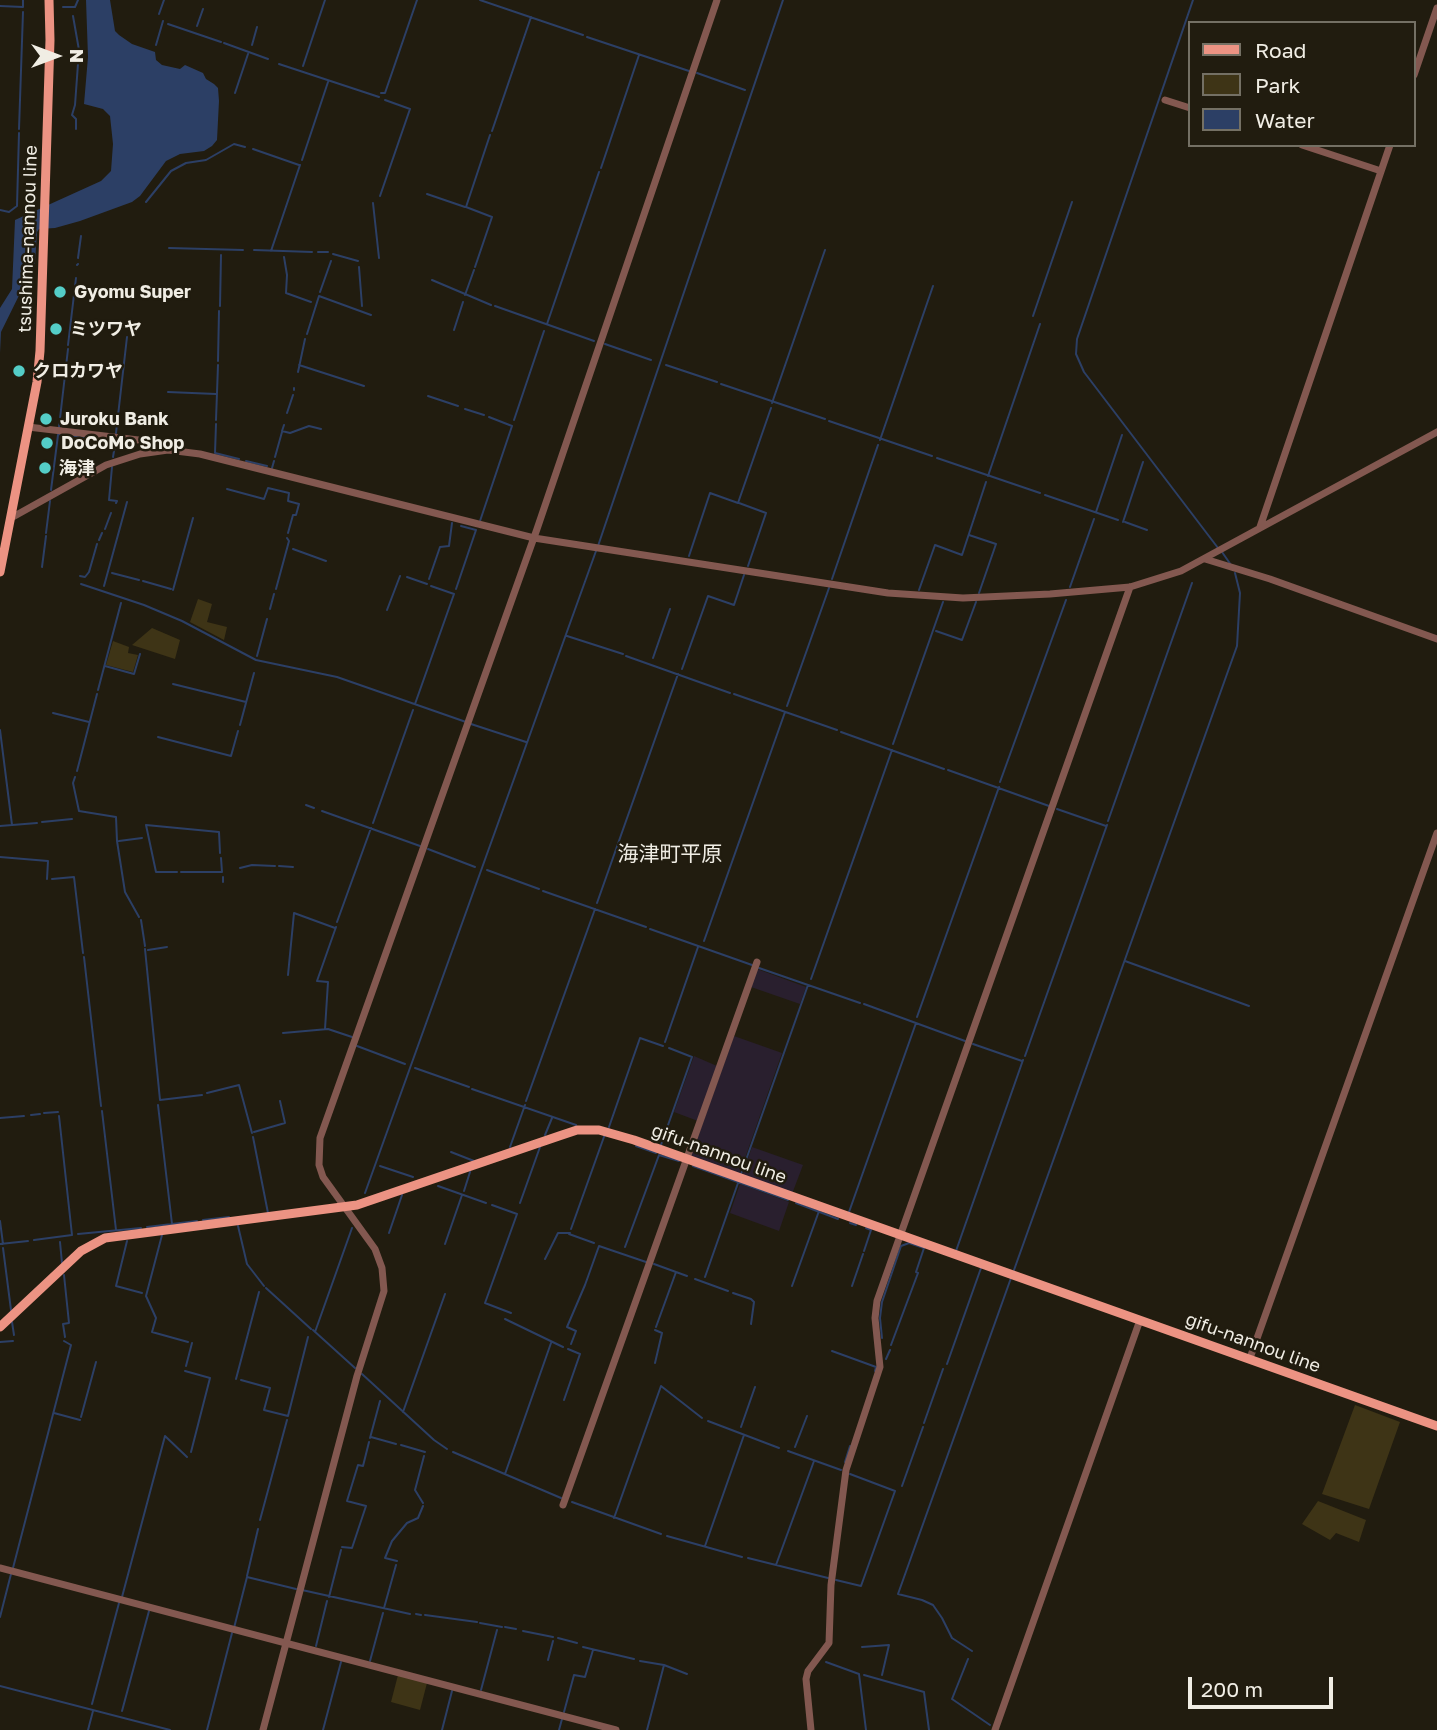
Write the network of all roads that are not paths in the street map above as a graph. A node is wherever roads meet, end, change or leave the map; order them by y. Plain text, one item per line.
1 (49, 0) edge
2 (718, 0) edge
3 (1437, 8) edge
4 (1416, 69) edge
5 (1165, 100) dead end
6 (1188, 107) edge
7 (1309, 147) edge
8 (1389, 147) edge
9 (1381, 171) junction
10 (29, 427) junction
11 (1437, 432) edge
12 (169, 450) junction
13 (16, 494) junction
14 (31, 507) junction
15 (11, 518) junction
16 (0, 521) edge
17 (1260, 527) junction
18 (0, 530) edge
19 (534, 538) junction
20 (6, 541) junction
21 (1205, 559) junction
22 (1, 569) edge
23 (1130, 587) junction
24 (1437, 639) edge
25 (1437, 833) edge
26 (757, 962) dead end
27 (687, 1159) junction
28 (343, 1208) junction
29 (900, 1235) junction
30 (1140, 1320) junction
31 (0, 1327) edge
32 (1250, 1358) junction
33 (1437, 1426) edge
34 (563, 1505) dead end
35 (0, 1568) edge
36 (287, 1643) junction
37 (264, 1730) edge
38 (616, 1730) edge
39 (811, 1730) edge
40 (995, 1730) edge

1 - 10 main road, tsushima-nannou line
2 - 19 street
3 - 4 street
5 - 6 street
7 - 9 street
8 - 9 street
9 - 17 street
10 - 12 street
10 - 13 main road, tsushima-nannou line
11 - 17 street
12 - 14 street
12 - 19 street
13 - 14 street
13 - 15 main road, tsushima-nannou line
14 - 15 street
15 - 16 main road
15 - 20 main road
17 - 21 street
18 - 20 main road
19 - 23 street
19 - 28 street
20 - 22 main road
21 - 23 street
21 - 24 street
23 - 29 street
25 - 32 street
26 - 27 street
27 - 28 main road, gifu-nannou line
27 - 29 main road, gifu-nannou line
27 - 34 street
28 - 31 main road, gifu-nannou line
28 - 36 street
29 - 30 main road, gifu-nannou line
29 - 39 street
30 - 32 main road, gifu-nannou line
30 - 40 street
32 - 33 main road, gifu-nannou line
35 - 36 street
36 - 37 street
36 - 38 street

